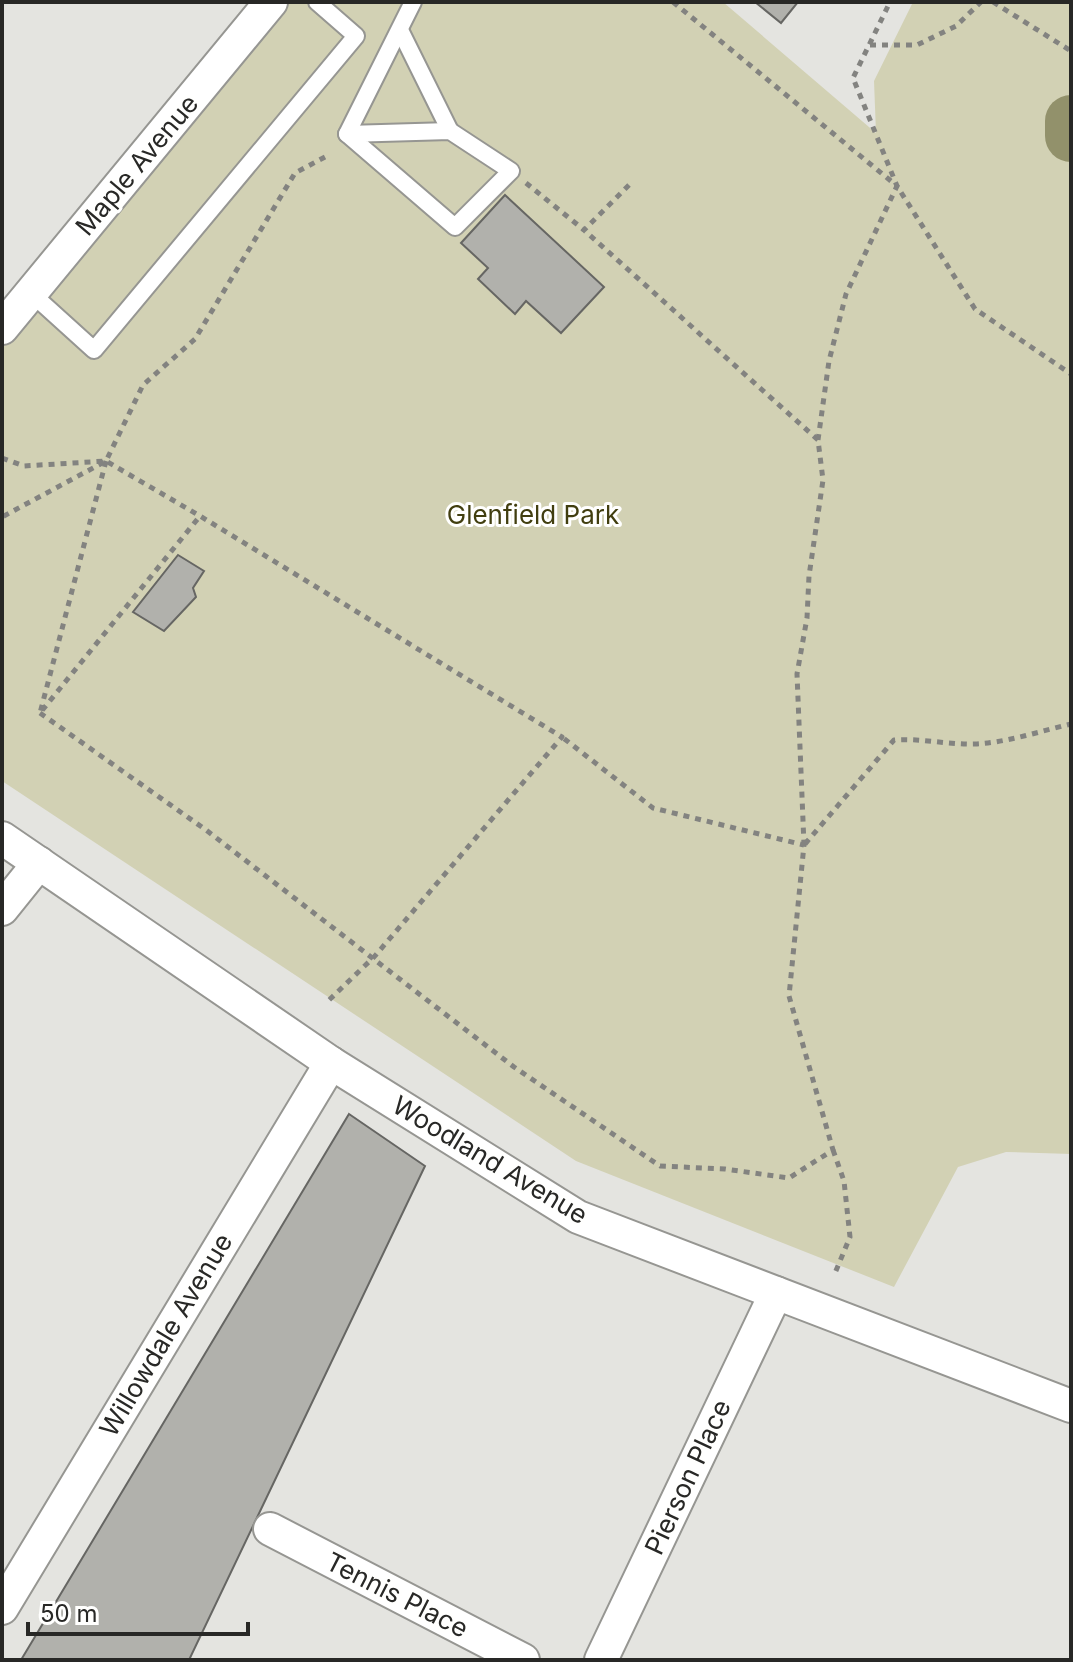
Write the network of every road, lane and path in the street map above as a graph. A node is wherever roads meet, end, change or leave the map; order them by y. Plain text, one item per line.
1 (271, 2) edge
2 (317, 2) edge
3 (413, 2) edge
4 (673, 2) edge
5 (890, 2) edge
6 (981, 2) edge
7 (993, 2) edge
8 (400, 30) junction
9 (870, 45) junction
10 (1071, 51) edge
11 (450, 131) junction
12 (347, 134) junction
13 (325, 157) dead end
14 (511, 171) junction
15 (629, 185) dead end
16 (897, 186) junction
17 (584, 230) junction
18 (31, 293) junction
19 (2, 328) edge
20 (1071, 374) edge
21 (818, 440) junction
22 (2, 458) edge
23 (106, 461) junction
24 (200, 516) junction
25 (2, 517) edge
26 (40, 713) junction
27 (1071, 724) edge
28 (562, 737) junction
29 (2, 838) edge
30 (804, 845) junction
31 (39, 863) junction
32 (2, 909) edge
33 (374, 957) junction
34 (327, 1002) dead end
35 (331, 1063) junction
36 (833, 1150) junction
37 (835, 1273) dead end
38 (776, 1293) junction
39 (1071, 1406) edge
40 (270, 1529) dead end
41 (2, 1608) edge
42 (523, 1660) edge
43 (601, 1660) edge

1 - 18 street, Maple Avenue
2 - 18 lane
3 - 8 lane
4 - 16 path
5 - 9 path
6 - 9 path
7 - 10 path
8 - 11 lane
8 - 12 lane
9 - 16 path
11 - 12 lane
11 - 14 lane
12 - 14 lane
13 - 23 path
14 - 17 path
15 - 17 path
16 - 20 path
16 - 21 path
17 - 21 path
18 - 19 street, Maple Avenue
21 - 30 path
22 - 23 path
23 - 24 path
23 - 25 path
23 - 26 path
24 - 26 path
24 - 28 path
26 - 33 path
27 - 30 path
28 - 30 path
28 - 33 path
29 - 31 street, Woodland Avenue
30 - 36 path
31 - 32 street
31 - 35 street, Woodland Avenue
33 - 34 path
33 - 36 path
35 - 38 street, Woodland Avenue
35 - 41 street, Willowdale Avenue
36 - 37 path
38 - 39 street, Woodland Avenue
38 - 43 street, Pierson Place
40 - 42 street, Tennis Place

